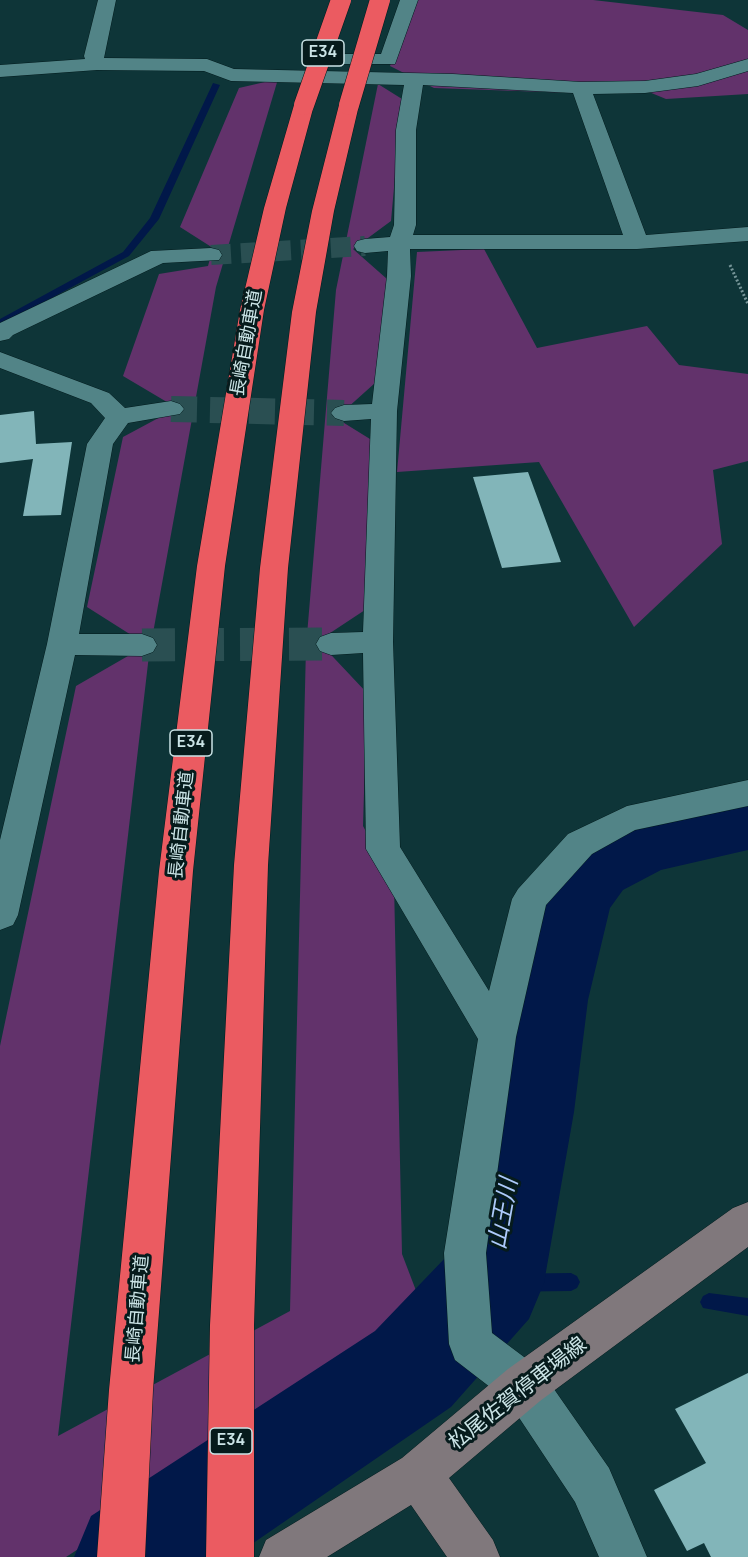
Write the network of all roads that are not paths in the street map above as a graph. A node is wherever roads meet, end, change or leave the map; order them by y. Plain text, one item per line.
1 (107, 0) edge
2 (341, 0) edge
3 (380, 0) edge
4 (409, 0) edge
5 (98, 64) junction
6 (207, 65) junction
7 (748, 65) edge
8 (0, 71) edge
9 (414, 81) junction
10 (580, 88) junction
11 (748, 234) edge
12 (637, 242) junction
13 (399, 245) junction
14 (365, 246) tunnel mouth
15 (211, 255) tunnel mouth
16 (0, 334) edge
17 (0, 359) edge
18 (171, 409) tunnel mouth
19 (384, 411) junction
20 (344, 413) tunnel mouth
21 (119, 417) junction
22 (378, 642) junction
23 (62, 644) junction
24 (332, 644) tunnel mouth
25 (142, 645) tunnel mouth
26 (748, 793) edge
27 (0, 915) edge
28 (497, 1037) junction
29 (748, 1222) edge
30 (525, 1385) junction
31 (418, 1474) junction
32 (121, 1557) edge
33 (230, 1557) edge
34 (283, 1557) edge
35 (476, 1557) edge
36 (623, 1557) edge

1 - 5 street
2 - 32 highway, 長崎自動車道 / E34, bridge
3 - 33 highway, E34, bridge
4 - 6 street
5 - 6 street
5 - 8 street
6 - 9 street
7 - 10 street
9 - 10 street
9 - 13 street
10 - 12 street
11 - 12 street
12 - 13 street
13 - 14 street
13 - 19 street
15 - 16 street
17 - 21 street
18 - 21 street
19 - 20 street
19 - 22 street
21 - 23 street
22 - 24 street
22 - 28 street
23 - 25 street
23 - 27 street
26 - 28 street
28 - 30 street
29 - 30 main road, 松尾佐賀停車場線
30 - 31 main road, 松尾佐賀停車場線
30 - 36 street
31 - 34 main road, 松尾佐賀停車場線
31 - 35 main road

